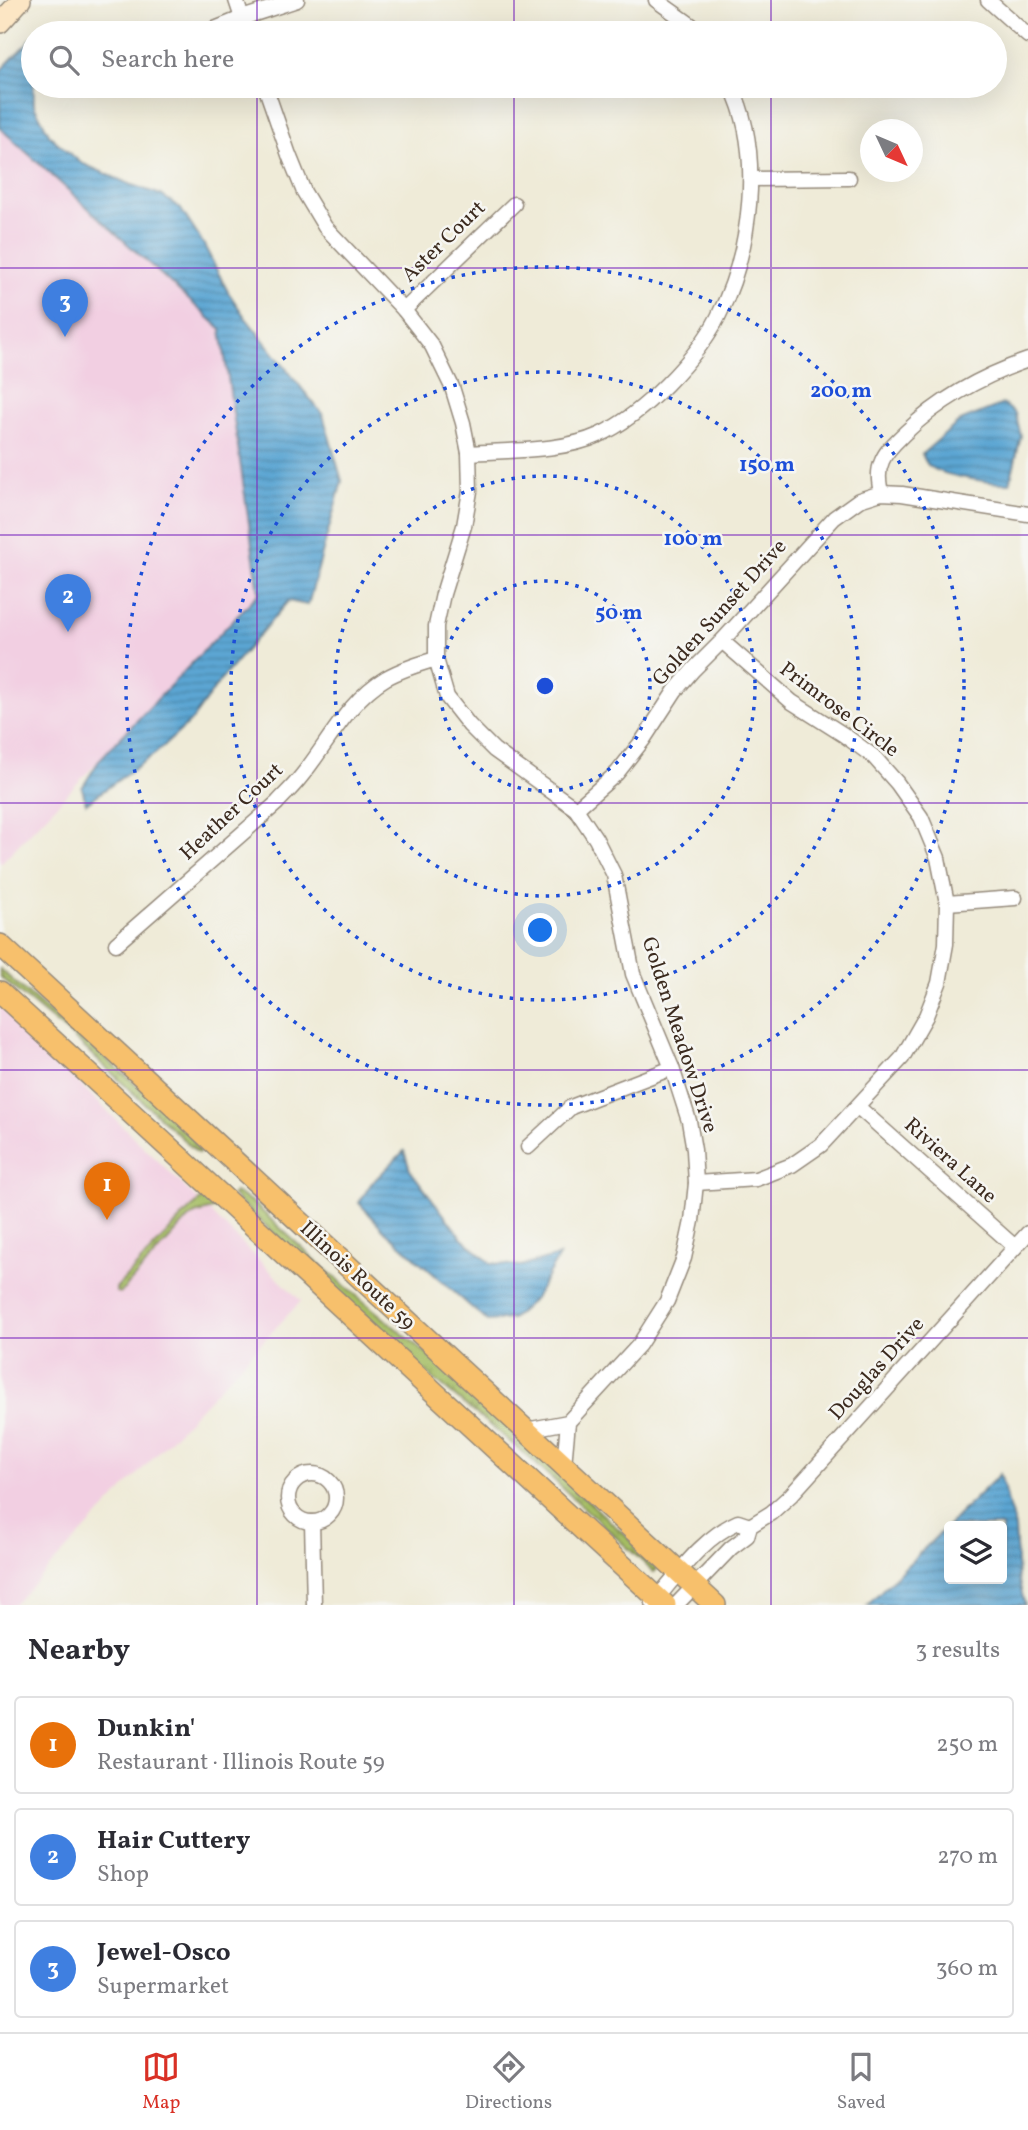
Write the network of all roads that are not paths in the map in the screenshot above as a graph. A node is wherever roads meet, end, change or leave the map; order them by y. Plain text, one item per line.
1 (21, 0) edge
2 (236, 0) edge
3 (297, 0) edge
4 (656, 0) edge
5 (988, 0) edge
6 (242, 18) junction
7 (235, 21) edge
8 (243, 21) edge
9 (685, 21) edge
10 (0, 23) edge
11 (1028, 36) edge
12 (269, 98) edge
13 (735, 98) edge
14 (849, 178) dead end
15 (751, 179) junction
16 (514, 204) dead end
17 (404, 310) junction
18 (1028, 360) edge
19 (468, 453) junction
20 (881, 493) junction
21 (1028, 514) edge
22 (722, 640) junction
23 (436, 659) junction
24 (576, 809) junction
25 (1015, 898) dead end
26 (947, 903) junction
27 (116, 944) dead end
28 (0, 945) edge
29 (0, 992) edge
30 (672, 1068) junction
31 (858, 1107) junction
32 (528, 1147) dead end
33 (238, 1167) junction
34 (206, 1182) junction
35 (696, 1183) junction
36 (1028, 1233) edge
37 (1014, 1247) junction
38 (568, 1422) junction
39 (526, 1430) junction
40 (564, 1465) junction
41 (312, 1522) dead end
42 (750, 1526) junction
43 (687, 1579) junction
44 (662, 1603) edge
45 (314, 1605) edge
46 (715, 1605) edge

1 - 10 street
2 - 6 street
3 - 6 street
4 - 9 street
5 - 11 street
6 - 7 street
6 - 8 street
12 - 17 street, Golden Meadow Drive
13 - 15 street
14 - 15 street
15 - 19 street
16 - 17 street, Aster Court
17 - 19 street, Golden Meadow Drive
18 - 20 street
19 - 23 street, Golden Meadow Drive
20 - 21 street, Golden Sunset Drive
20 - 22 street, Golden Sunset Drive
22 - 24 street, Golden Sunset Drive
22 - 26 street, Primrose Circle
23 - 24 street, Golden Meadow Drive
23 - 27 street, Heather Court
24 - 30 street, Golden Meadow Drive
25 - 26 street
26 - 31 street, Primrose Circle
28 - 33 main road, Illinois Route 59
29 - 34 main road, Illinois Route 59
30 - 32 street
30 - 35 street, Golden Meadow Drive
31 - 35 street, Primrose Circle
31 - 37 street, Riviera Lane
33 - 34 main road
33 - 39 main road, Illinois Route 59
34 - 44 main road, Illinois Route 59
35 - 38 street, Golden Meadow Drive
36 - 37 street, Douglas Drive
37 - 42 street, Douglas Drive
38 - 39 street
38 - 40 street
39 - 40 main road, Illinois Route 59
40 - 43 main road, Illinois Route 59
41 - 45 street
42 - 43 street, Douglas Drive
42 - 43 street, Douglas Drive
43 - 44 street, Douglas Drive
43 - 46 main road, Illinois Route 59

